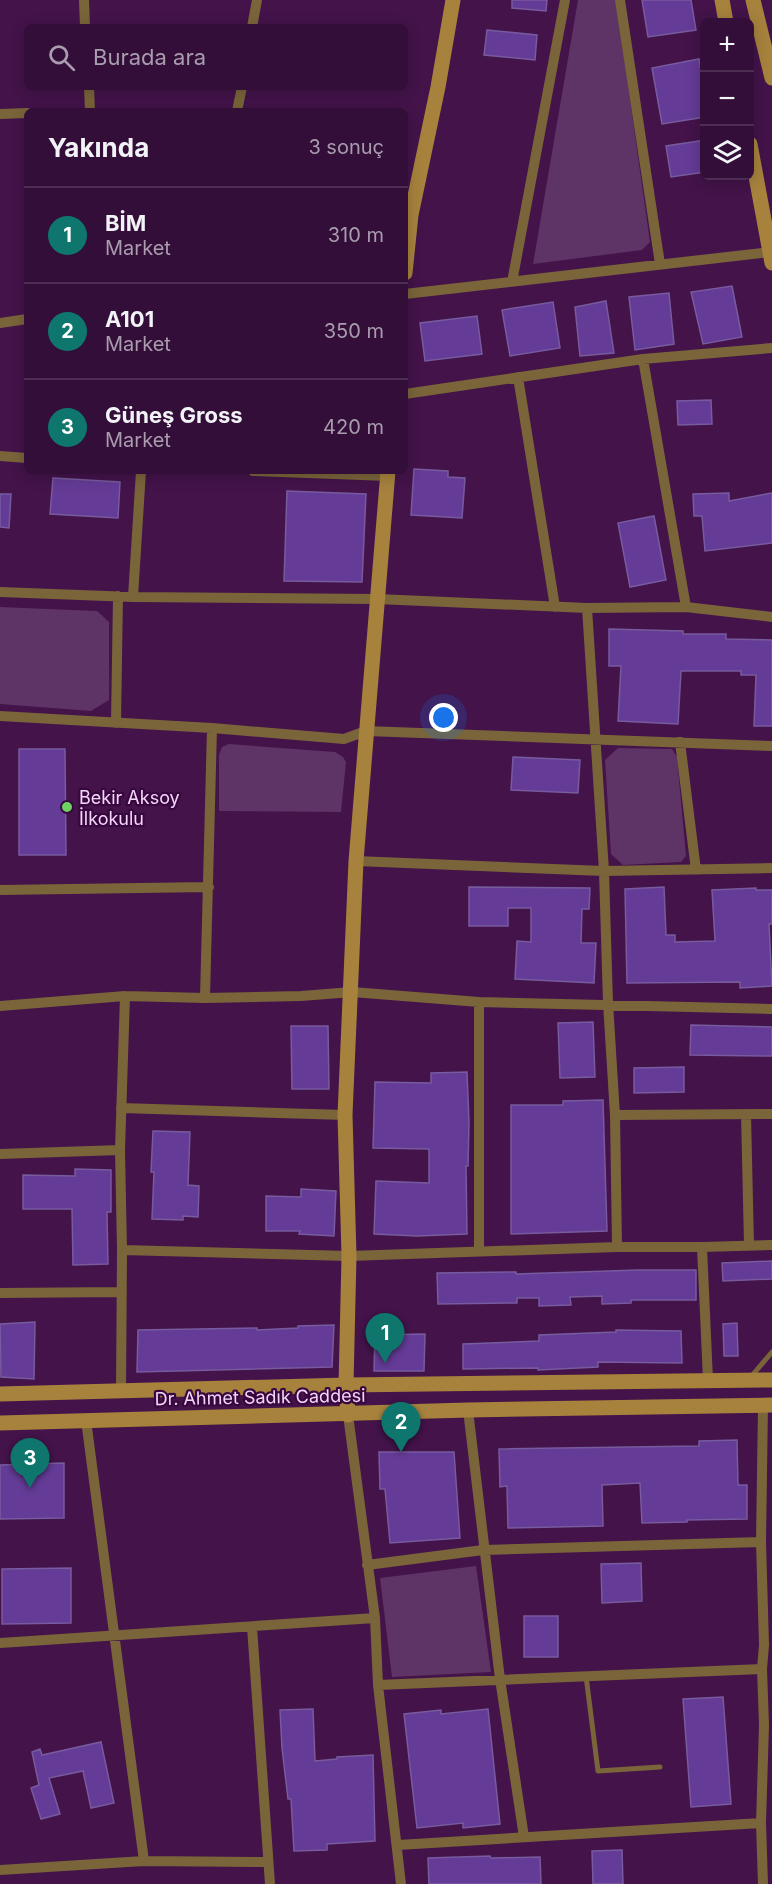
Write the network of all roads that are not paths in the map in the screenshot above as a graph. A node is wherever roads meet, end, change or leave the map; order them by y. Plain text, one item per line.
1 (84, 0) edge
2 (257, 0) edge
3 (453, 0) edge
4 (565, 0) edge
5 (620, 0) edge
6 (722, 0) edge
7 (753, 0) edge
8 (725, 18) edge
9 (85, 24) edge
10 (253, 24) edge
11 (772, 78) edge
12 (89, 90) edge
13 (241, 90) edge
14 (90, 108) edge
15 (238, 108) edge
16 (24, 113) edge
17 (0, 114) edge
18 (754, 166) edge
19 (408, 214) edge
20 (771, 257) edge
21 (660, 264) junction
22 (512, 282) junction
23 (408, 294) edge
24 (24, 319) edge
25 (0, 323) edge
26 (772, 348) edge
27 (643, 359) junction
28 (518, 377) junction
29 (408, 394) edge
30 (0, 456) edge
31 (24, 458) edge
32 (141, 474) edge
33 (388, 474) edge
34 (0, 592) edge
35 (118, 596) junction
36 (133, 597) junction
37 (377, 599) junction
38 (555, 607) junction
39 (686, 607) junction
40 (586, 608) junction
41 (772, 617) edge
42 (0, 716) edge
43 (116, 723) junction
44 (212, 728) junction
45 (366, 731) junction
46 (596, 738) junction
47 (680, 742) junction
48 (772, 746) edge
49 (356, 861) junction
50 (772, 868) edge
51 (696, 870) junction
52 (604, 871) junction
53 (209, 887) junction
54 (0, 890) edge
55 (352, 993) junction
56 (125, 996) junction
57 (205, 998) junction
58 (479, 1002) junction
59 (608, 1003) junction
60 (0, 1006) edge
61 (772, 1009) edge
62 (121, 1108) junction
63 (746, 1114) junction
64 (772, 1114) edge
65 (345, 1115) junction
66 (615, 1115) junction
67 (120, 1150) junction
68 (0, 1154) edge
69 (749, 1245) junction
70 (772, 1245) edge
71 (616, 1246) junction
72 (702, 1247) junction
73 (122, 1250) junction
74 (479, 1251) junction
75 (349, 1256) junction
76 (121, 1292) junction
77 (0, 1293) edge
78 (772, 1352) edge
79 (708, 1380) junction
80 (748, 1380) junction
81 (772, 1380) edge
82 (346, 1385) junction
83 (121, 1391) junction
84 (0, 1394) edge
85 (767, 1405) edge
86 (468, 1410) junction
87 (348, 1415) junction
88 (86, 1420) junction
89 (0, 1423) edge
90 (761, 1542) junction
91 (483, 1550) junction
92 (367, 1565) junction
93 (375, 1618) junction
94 (252, 1627) junction
95 (114, 1636) junction
96 (0, 1643) edge
97 (768, 1645) edge
98 (762, 1669) junction
99 (586, 1676) junction
100 (500, 1679) junction
101 (378, 1685) junction
102 (768, 1725) edge
103 (660, 1767) dead end
104 (761, 1823) junction
105 (524, 1837) junction
106 (398, 1845) junction
107 (144, 1861) junction
108 (268, 1862) junction
109 (0, 1870) edge
110 (270, 1884) edge
111 (401, 1884) edge
112 (763, 1884) edge

1 - 9 street
2 - 10 street
3 - 19 street
4 - 22 street
5 - 21 street
6 - 8 street
7 - 11 street
12 - 14 street
13 - 15 street
16 - 17 street
18 - 20 street
20 - 21 street
21 - 22 street
22 - 23 street
24 - 25 street
26 - 27 street
27 - 28 street
27 - 39 street
28 - 29 street
28 - 38 street
30 - 31 street
32 - 36 street
33 - 37 street
34 - 35 street
35 - 36 street
35 - 43 street
36 - 37 street
37 - 38 street
37 - 45 street
38 - 40 street
39 - 40 street
39 - 41 street
40 - 46 street
42 - 43 street
43 - 44 street
44 - 45 street
44 - 53 street
45 - 46 street
45 - 49 street
46 - 47 street
46 - 52 street
47 - 48 street
47 - 51 street
49 - 52 street
49 - 55 street
50 - 51 street
51 - 52 street
52 - 59 street
53 - 54 street
53 - 57 street
55 - 57 street
55 - 58 street
55 - 65 street
56 - 57 street
56 - 60 street
56 - 62 street
58 - 59 street
58 - 74 street
59 - 61 street
59 - 66 street
62 - 65 street
62 - 67 street
63 - 64 street
63 - 66 street
63 - 69 street
65 - 75 street
66 - 71 street
67 - 68 street
67 - 73 street
69 - 70 street
69 - 72 street
71 - 72 street
71 - 74 street
72 - 79 street
73 - 75 street
73 - 76 street
74 - 75 street
75 - 82 street
76 - 77 street
76 - 83 street
78 - 80 lane
79 - 80 street, Dr. Ahmet Sadık Caddesi
79 - 82 street, Dr. Ahmet Sadık Caddesi
80 - 81 street, Dr. Ahmet Sadık Caddesi
82 - 83 street, Dr. Ahmet Sadık Caddesi
82 - 87 street
83 - 84 street, Dr. Ahmet Sadık Caddesi
85 - 86 street, Dr. Ahmet Sadık Caddesi
85 - 90 street
86 - 87 street, Dr. Ahmet Sadık Caddesi
86 - 91 street
87 - 88 street, Dr. Ahmet Sadık Caddesi
87 - 92 street
88 - 89 street, Dr. Ahmet Sadık Caddesi
88 - 95 street
90 - 91 street
90 - 97 street
91 - 92 street
91 - 100 street
92 - 93 street
93 - 94 street
93 - 101 street
94 - 95 street
94 - 108 street
95 - 96 street
95 - 107 street
97 - 98 street
98 - 99 street
98 - 102 street
99 - 100 street
99 - 103 lane
100 - 101 street
100 - 105 street
101 - 106 street
102 - 104 street
104 - 105 street
104 - 112 street
105 - 106 street
106 - 111 street
107 - 108 street
107 - 109 street
108 - 110 street

